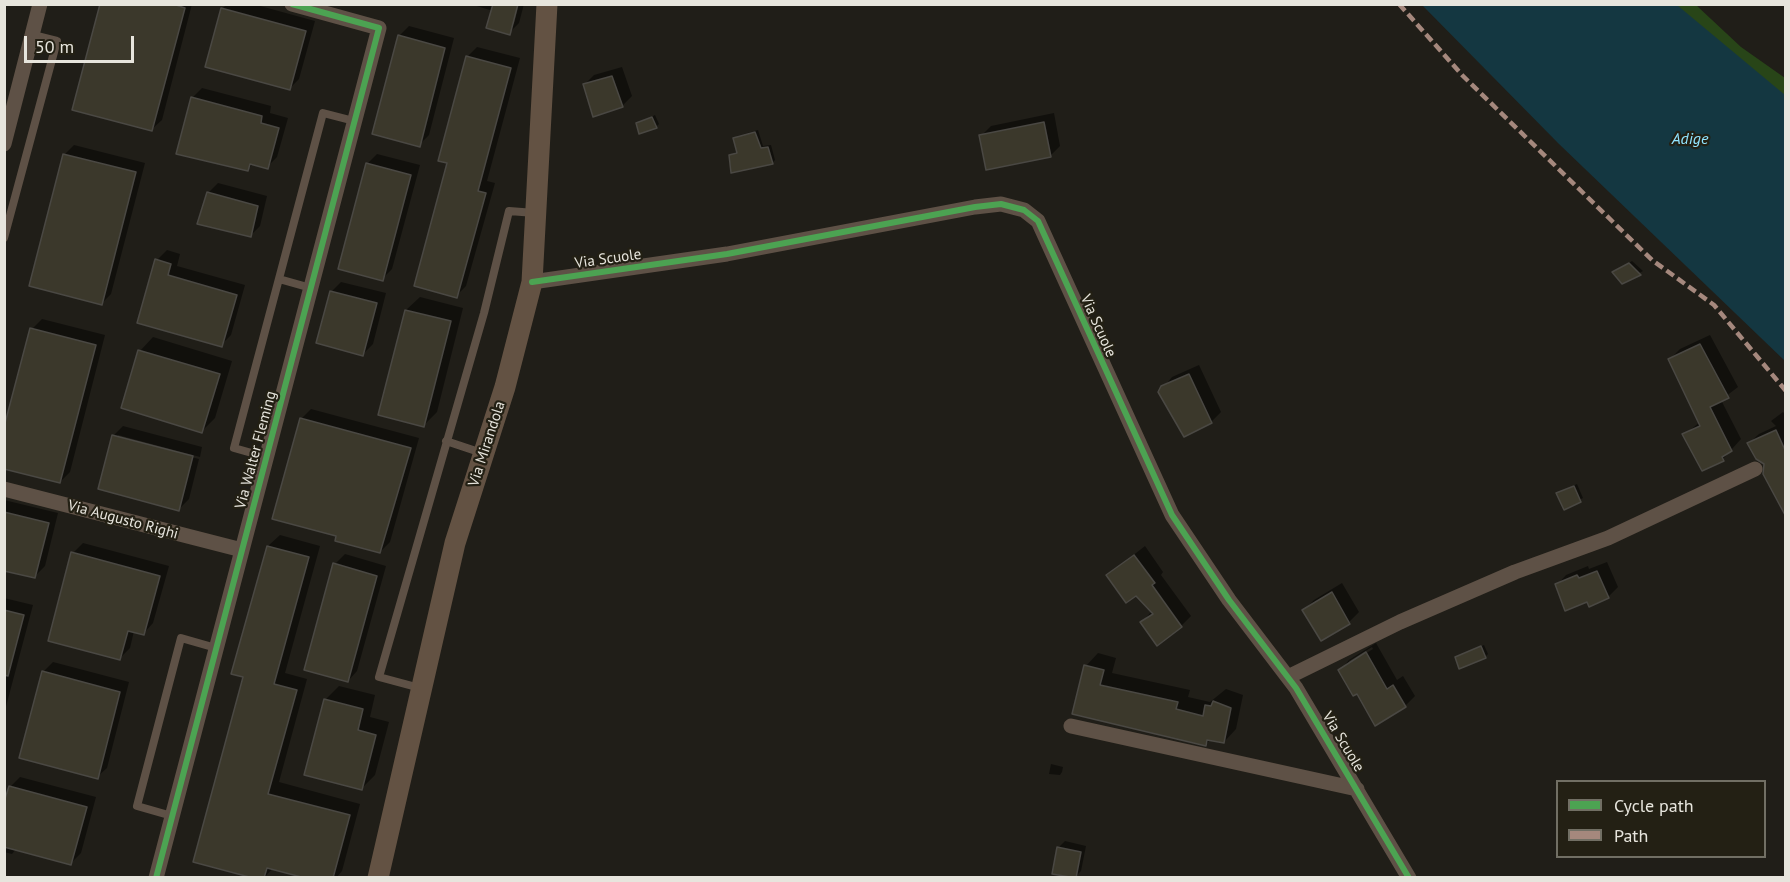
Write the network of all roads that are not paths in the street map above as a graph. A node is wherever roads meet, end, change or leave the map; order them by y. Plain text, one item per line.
1 (40, 4) edge
2 (292, 4) edge
3 (547, 4) edge
4 (33, 35) junction
5 (354, 121) junction
6 (4, 144) edge
7 (9, 205) edge
8 (537, 213) junction
9 (4, 238) edge
10 (279, 279) junction
11 (532, 282) junction
12 (310, 288) junction
13 (446, 441) junction
14 (484, 453) junction
15 (266, 457) junction
16 (1755, 469) dead end
17 (4, 489) edge
18 (242, 550) junction
19 (216, 648) junction
20 (1288, 677) junction
21 (421, 689) junction
22 (1071, 726) dead end
23 (1357, 789) junction
24 (172, 816) junction
25 (156, 878) edge
26 (378, 878) edge
27 (1409, 878) edge

1 - 4 street
2 - 5 street, Via Walter Fleming
3 - 8 street, Via Mirandola
4 - 6 street
4 - 7 lane
5 - 10 lane
5 - 12 street, Via Walter Fleming
7 - 9 lane
8 - 11 street, Via Mirandola
8 - 13 lane
10 - 12 lane
10 - 15 lane
11 - 14 street, Via Mirandola
11 - 20 street, Via Scuole
12 - 15 street, Via Walter Fleming
13 - 14 lane
13 - 21 lane
14 - 21 street, Via Mirandola
15 - 18 street, Via Walter Fleming
16 - 20 street
17 - 18 street, Via Augusto Righi
18 - 19 street, Via Walter Fleming
19 - 24 street, Via Walter Fleming
19 - 24 lane
20 - 23 street, Via Scuole
21 - 26 street, Via Mirandola
22 - 23 street
23 - 27 street, Via Scuole
24 - 25 street, Via Walter Fleming

